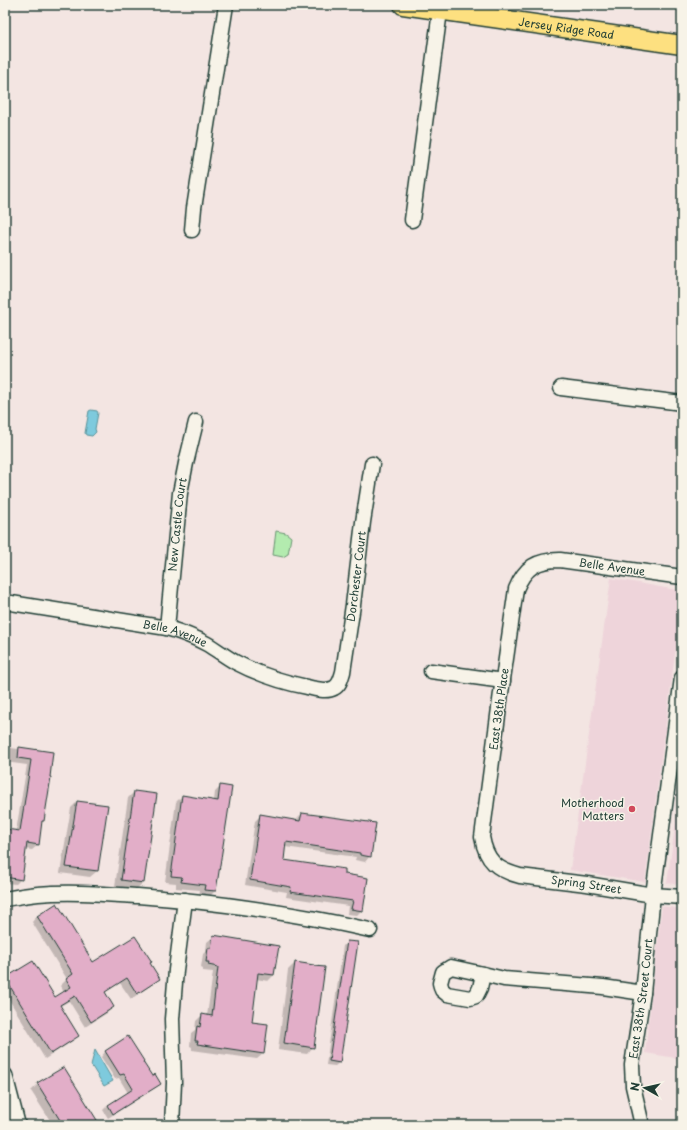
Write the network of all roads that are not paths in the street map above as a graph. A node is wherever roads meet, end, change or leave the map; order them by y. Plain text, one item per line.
1 (226, 5) edge
2 (403, 5) edge
3 (440, 10) junction
4 (682, 45) edge
5 (412, 220) dead end
6 (192, 230) dead end
7 (561, 388) dead end
8 (682, 403) edge
9 (196, 422) dead end
10 (372, 464) dead end
11 (541, 562) joint
12 (682, 577) edge
13 (5, 602) edge
14 (167, 628) junction
15 (431, 671) dead end
16 (682, 678) edge
17 (503, 681) junction
18 (335, 688) joint
19 (494, 864) joint
20 (653, 895) junction
21 (682, 897) edge
22 (5, 899) edge
23 (185, 900) junction
24 (370, 930) dead end
25 (483, 974) dead end
26 (643, 993) junction
27 (5, 1075) edge
28 (18, 1125) edge
29 (172, 1125) edge
30 (642, 1125) edge

1 - 6 street
2 - 3 main road, Jersey Ridge Road
3 - 4 main road, Jersey Ridge Road
3 - 5 street
7 - 8 street
9 - 14 street, New Castle Court
10 - 18 street, Dorchester Court
11 - 12 street, Belle Avenue
11 - 17 street, East 38th Place
13 - 14 street, Belle Avenue
14 - 18 street, Belle Avenue
15 - 17 street
16 - 20 street, East 38th Street Court
17 - 19 street, East 38th Place
19 - 20 street, Spring Street
20 - 21 street, Spring Street
20 - 26 street, East 38th Street Court
22 - 23 street
23 - 24 street
23 - 29 street
25 - 26 street
26 - 30 street, East 38th Street Court
27 - 28 street

